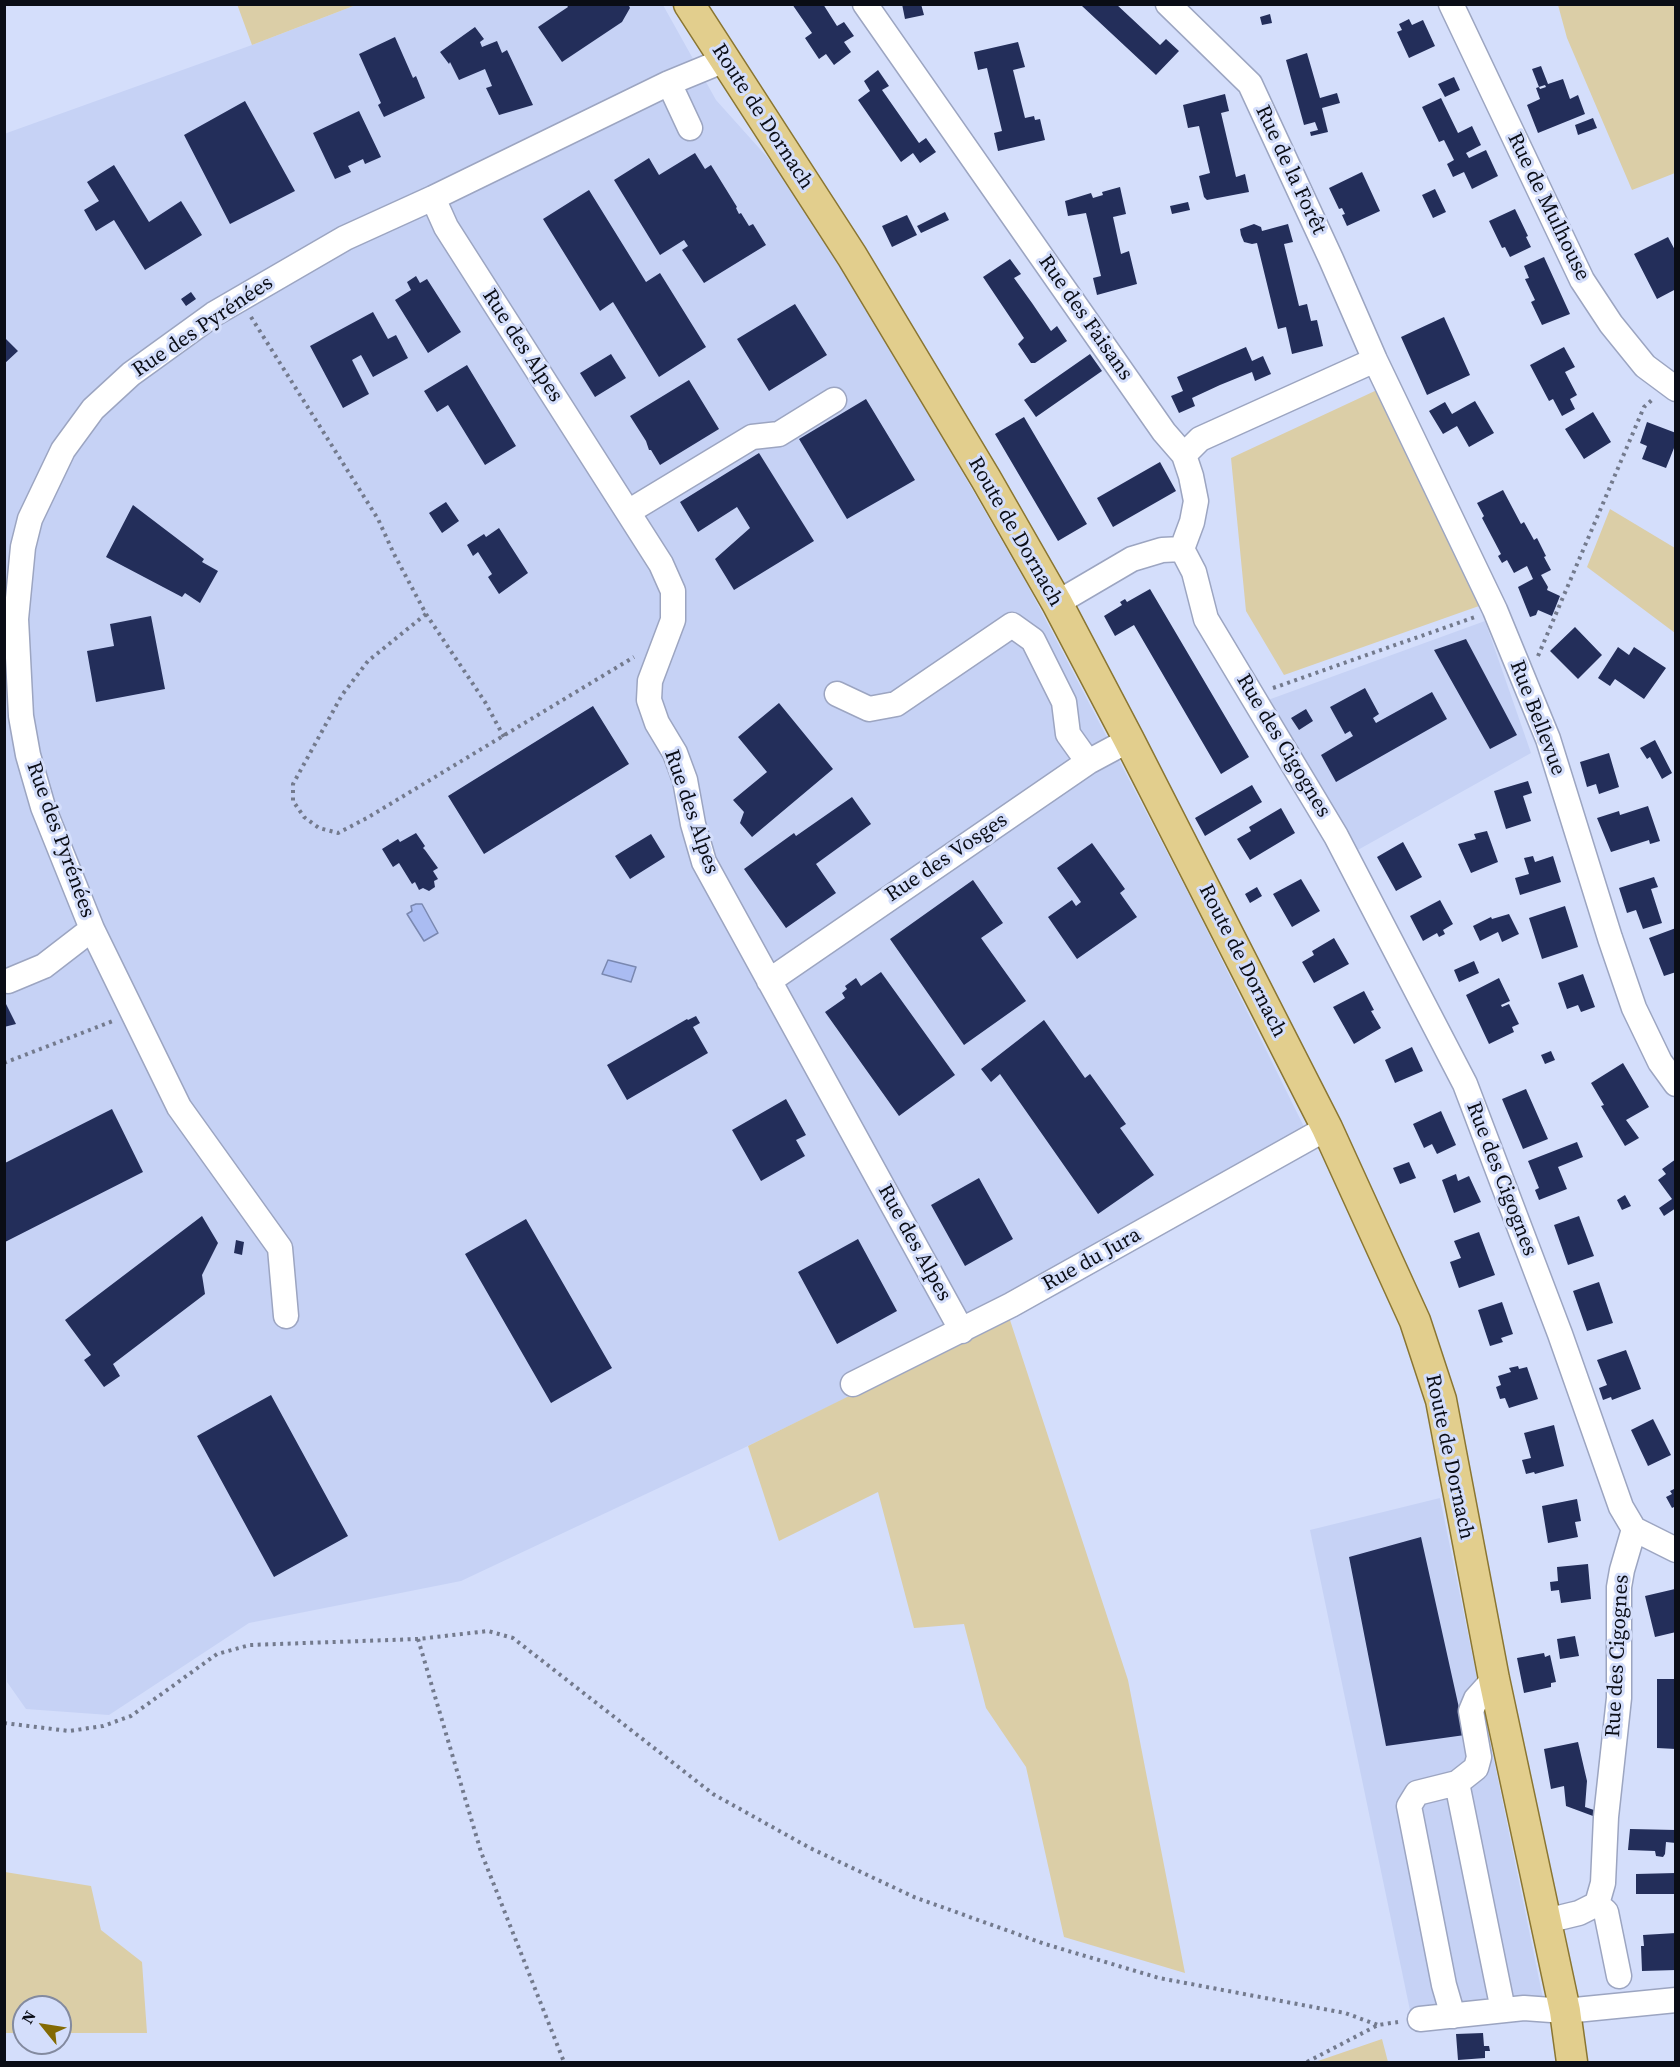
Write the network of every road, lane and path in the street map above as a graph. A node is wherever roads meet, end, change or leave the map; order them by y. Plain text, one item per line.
1 (689, 4) edge
2 (865, 4) edge
3 (1168, 4) edge
4 (1451, 4) edge
5 (725, 60) junction
6 (669, 82) junction
7 (690, 129) dead end
8 (434, 198) junction
9 (238, 301) junction
10 (1375, 360) junction
11 (1676, 389) edge
12 (834, 400) dead end
13 (1644, 407) dead end
14 (1184, 455) junction
15 (628, 512) junction
16 (1182, 549) junction
17 (1057, 603) junction
18 (1495, 610) junction
19 (426, 614) junction
20 (661, 653) junction
21 (1520, 672) junction
22 (837, 694) dead end
23 (1252, 696) junction
24 (504, 737) junction
25 (1129, 740) junction
26 (1088, 762) junction
27 (92, 928) junction
28 (8, 981) dead end
29 (769, 981) junction
30 (132, 1013) junction
31 (4, 1063) edge
32 (1676, 1084) edge
33 (1327, 1128) junction
34 (285, 1316) dead end
35 (962, 1331) junction
36 (853, 1383) dead end
37 (1634, 1529) junction
38 (1676, 1550) edge
39 (418, 1639) junction
40 (1494, 1679) junction
41 (4, 1723) edge
42 (1457, 1783) junction
43 (1597, 1904) junction
44 (1546, 1921) junction
45 (1619, 1976) dead end
46 (1676, 2000) edge
47 (1503, 2010) junction
48 (1565, 2011) junction
49 (1453, 2016) junction
50 (1420, 2019) joint
51 (1378, 2025) junction
52 (564, 2062) edge
53 (1307, 2062) edge
54 (1572, 2062) edge

1 - 5 main road, Route de Dornach
2 - 14 street, Rue des Faisans
3 - 10 street, Rue de la Forêt
4 - 11 street, Rue de Mulhouse
5 - 6 street, Rue des Pyrénées
5 - 17 main road, Route de Dornach
6 - 7 street
6 - 8 street, Rue des Pyrénées
8 - 9 street, Rue des Pyrénées
8 - 15 street, Rue des Alpes
9 - 19 path
9 - 27 street, Rue des Pyrénées
10 - 14 street
10 - 18 street, Rue Bellevue
12 - 15 street
13 - 21 path
14 - 16 street
15 - 20 street, Rue des Alpes
16 - 17 street
16 - 23 street, Rue des Cigognes
17 - 25 main road, Route de Dornach
18 - 21 street, Rue Bellevue
18 - 23 path
19 - 24 path
19 - 24 path
20 - 24 path
20 - 29 street, Rue des Alpes
21 - 32 street, Rue Bellevue
22 - 26 street
23 - 37 street, Rue des Cigognes
25 - 26 street, Rue des Vosges
25 - 33 main road, Route de Dornach
26 - 29 street, Rue des Vosges
27 - 28 street
27 - 30 street, Rue des Pyrénées
29 - 35 street, Rue des Alpes
30 - 31 path
30 - 34 street, Rue des Pyrénées
33 - 35 street, Rue du Jura
33 - 40 main road, Route de Dornach
35 - 36 street, Rue du Jura
37 - 38 street
37 - 43 street, Rue des Cigognes
39 - 41 path
39 - 51 path
39 - 52 path
40 - 42 street
40 - 44 main road, Route de Dornach
42 - 47 street
42 - 49 street
43 - 44 street
43 - 45 street
44 - 48 main road, Route de Dornach
46 - 48 street
47 - 48 street
47 - 49 street
48 - 54 main road, Route de Dornach
49 - 50 street
50 - 51 path
51 - 53 path

